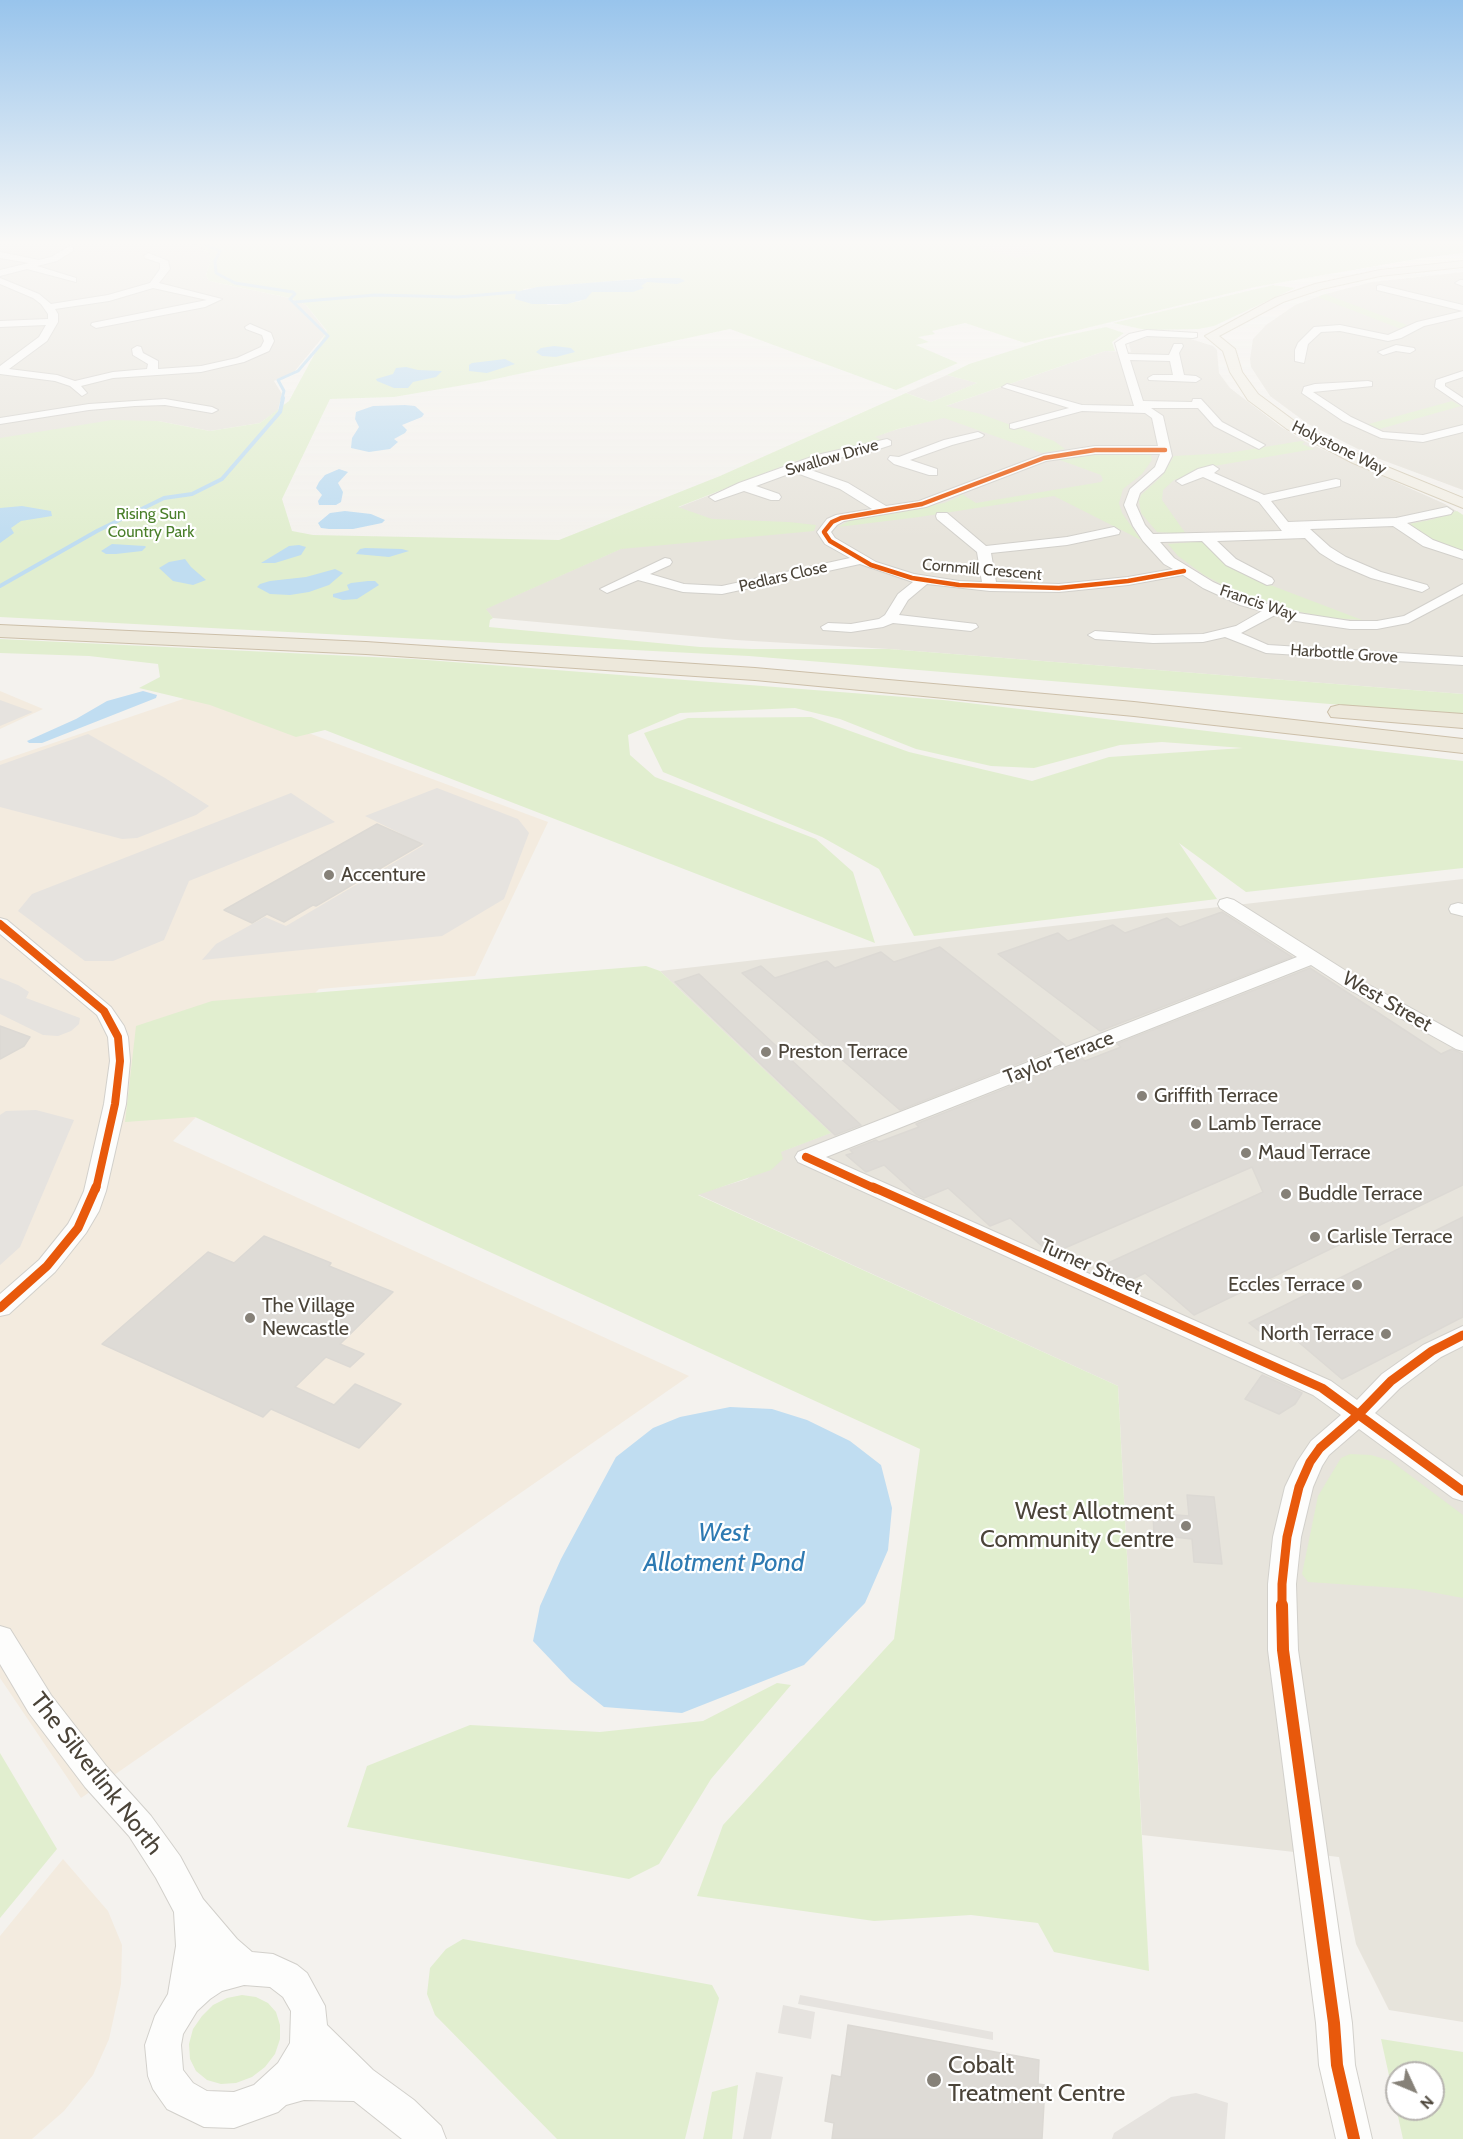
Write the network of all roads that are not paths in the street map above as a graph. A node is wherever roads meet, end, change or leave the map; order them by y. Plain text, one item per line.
1 (41, 340) edge
2 (268, 340) edge
3 (1125, 340) edge
4 (1196, 340) edge
5 (1211, 340) edge
6 (1239, 340) edge
7 (1307, 340) edge
8 (1385, 340) edge
9 (1396, 348) junction
10 (137, 349) dead end
11 (1410, 350) dead end
12 (1383, 352) dead end
13 (1126, 357) junction
14 (1175, 358) junction
15 (1303, 358) dead end
16 (219, 366) junction
17 (0, 371) edge
18 (152, 371) junction
19 (1462, 371) edge
20 (226, 378) dead end
21 (1153, 378) dead end
22 (1179, 378) junction
23 (1196, 379) dead end
24 (74, 384) junction
25 (1006, 387) dead end
26 (1367, 388) dead end
27 (1463, 403) edge
28 (89, 407) junction
29 (1143, 407) junction
30 (1082, 408) junction
31 (212, 410) dead end
32 (0, 421) edge
33 (958, 426) dead end
34 (1015, 426) dead end
35 (1463, 428) edge
36 (978, 435) junction
37 (1436, 436) junction
38 (993, 441) dead end
39 (887, 442) dead end
40 (1454, 442) dead end
41 (1259, 445) dead end
42 (869, 449) junction
43 (1165, 450) junction
44 (898, 461) junction
45 (793, 468) junction
46 (933, 472) dead end
47 (1313, 473) dead end
48 (1182, 481) dead end
49 (743, 486) junction
50 (715, 497) dead end
51 (775, 497) dead end
52 (1463, 497) edge
53 (1263, 499) junction
54 (1463, 503) edge
55 (883, 510) junction
56 (1447, 511) dead end
57 (925, 519) dead end
58 (1396, 522) junction
59 (1098, 523) dead end
60 (1296, 530) junction
61 (1206, 537) junction
62 (1148, 538) junction
63 (983, 550) junction
64 (1463, 555) edge
65 (860, 560) junction
66 (665, 562) dead end
67 (1185, 571) junction
68 (637, 575) junction
69 (924, 580) junction
70 (1267, 581) dead end
71 (990, 587) junction
72 (1422, 588) dead end
73 (607, 589) dead end
74 (706, 590) junction
75 (1460, 593) edge
76 (707, 608) dead end
77 (1274, 611) junction
78 (891, 618) junction
79 (0, 623) edge
80 (828, 626) dead end
81 (970, 627) dead end
82 (0, 631) edge
83 (1228, 633) junction
84 (1095, 634) dead end
85 (1463, 661) edge
86 (1213, 706) junction
87 (1463, 721) edge
88 (1340, 731) junction
89 (1463, 735) edge
90 (1463, 746) edge
91 (1463, 756) edge
92 (1227, 904) dead end
93 (0, 924) edge
94 (1312, 958) junction
95 (1463, 1045) edge
96 (806, 1157) joint
97 (0, 1308) edge
98 (1463, 1335) edge
99 (1359, 1414) junction
100 (1463, 1491) edge
101 (0, 1638) edge
102 (191, 1910) junction
103 (244, 1968) junction
104 (185, 1999) junction
105 (310, 2033) junction
106 (360, 2083) junction
107 (280, 2088) junction
108 (428, 2139) edge
109 (1354, 2139) edge

1 - 17 street
2 - 16 street
3 - 13 street
4 - 14 street
5 - 54 main road, Holystone Way
6 - 52 main road, Holystone Way
7 - 15 street
8 - 9 street
9 - 11 street
9 - 12 street
10 - 18 street
13 - 14 street
13 - 29 street
14 - 22 street
16 - 18 street
16 - 20 street
17 - 24 street
18 - 24 street
19 - 27 street
21 - 22 street
22 - 23 street
24 - 28 street
25 - 30 street
26 - 37 street
28 - 31 street
28 - 32 street
29 - 30 street
29 - 41 street
29 - 43 street
30 - 34 street
33 - 36 street
35 - 37 street
36 - 38 street
36 - 44 street
37 - 40 street
39 - 42 street, Swallow Drive
42 - 44 street
42 - 45 street, Swallow Drive
43 - 55 street, Cornmill Crescent
43 - 62 street, Francis Way
44 - 46 street
45 - 49 street, Swallow Drive
45 - 55 street
47 - 53 street
48 - 53 street
49 - 50 street, Swallow Drive
49 - 51 street, Swallow Drive
53 - 60 street
55 - 65 street, Cornmill Crescent
56 - 58 street
57 - 63 street
58 - 60 street
58 - 64 street
59 - 63 street
60 - 61 street
60 - 72 street
61 - 62 street
61 - 70 street
62 - 67 street, Francis Way
63 - 71 street
65 - 69 street, Cornmill Crescent
65 - 74 street, Pedlars Close
66 - 68 street
67 - 71 street, Cornmill Crescent
67 - 77 street, Francis Way
68 - 73 street
68 - 74 street, Pedlars Close
69 - 71 street, Cornmill Crescent
69 - 78 street
74 - 76 street
75 - 77 street, Francis Way
77 - 83 street, Harbottle Grove
78 - 80 street
78 - 81 street
79 - 86 highway
82 - 88 highway
83 - 84 street, Harbottle Grove
83 - 85 street, Harbottle Grove
86 - 87 highway
86 - 89 highway
88 - 90 highway
88 - 91 highway
92 - 94 street, West Street
93 - 97 street
94 - 95 street, West Street
94 - 96 street, Taylor Terrace
96 - 99 street, Turner Street
98 - 99 street
99 - 100 street, Turner Street
99 - 109 street
101 - 102 street, The Silverlink North
102 - 103 street, The Silverlink North
102 - 104 street, The Silverlink North
103 - 104 street
103 - 105 street
104 - 107 street
105 - 106 street
105 - 107 street
106 - 107 street
106 - 108 street

